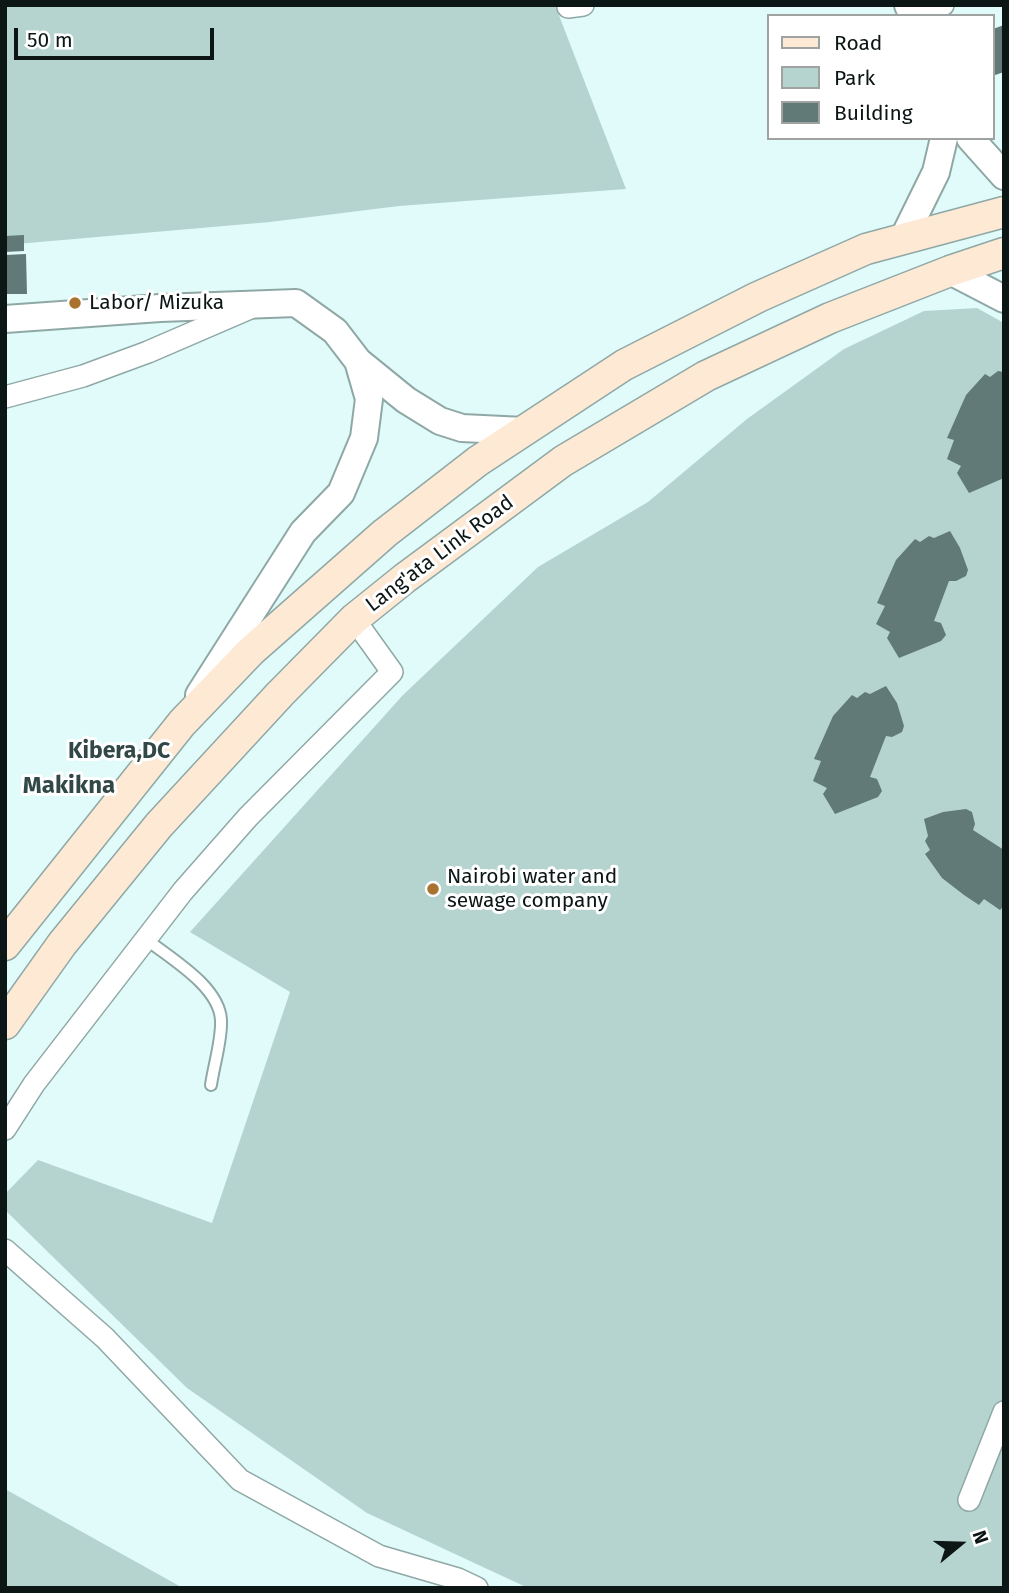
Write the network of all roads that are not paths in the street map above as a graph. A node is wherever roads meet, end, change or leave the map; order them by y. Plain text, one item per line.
1 (943, 5) edge
2 (919, 14) edge
3 (944, 140) edge
4 (972, 140) edge
5 (1004, 176) edge
6 (1004, 212) edge
7 (933, 231) junction
8 (904, 239) junction
9 (1004, 253) edge
10 (950, 271) junction
11 (1004, 299) edge
12 (259, 304) junction
13 (5, 319) edge
14 (358, 360) junction
15 (5, 397) edge
16 (524, 431) junction
17 (354, 619) junction
18 (182, 723) junction
19 (146, 939) junction
20 (5, 945) edge
21 (5, 1024) edge
22 (211, 1084) dead end
23 (5, 1129) edge
24 (5, 1250) edge
25 (1004, 1412) edge
26 (969, 1500) dead end
27 (477, 1588) edge

1 - 2 street
3 - 8 street
4 - 5 street
6 - 7 main road
7 - 8 main road
7 - 10 main road
8 - 16 main road
9 - 10 main road, Lang'ata Link Road
10 - 11 street
10 - 17 main road, Lang'ata Link Road
12 - 13 street
12 - 14 street
12 - 15 street
14 - 16 street
14 - 18 street
16 - 18 main road
17 - 19 street
17 - 21 main road, Lang'ata Link Road
18 - 20 main road
19 - 22 lane
19 - 23 street
24 - 27 street
25 - 26 street

